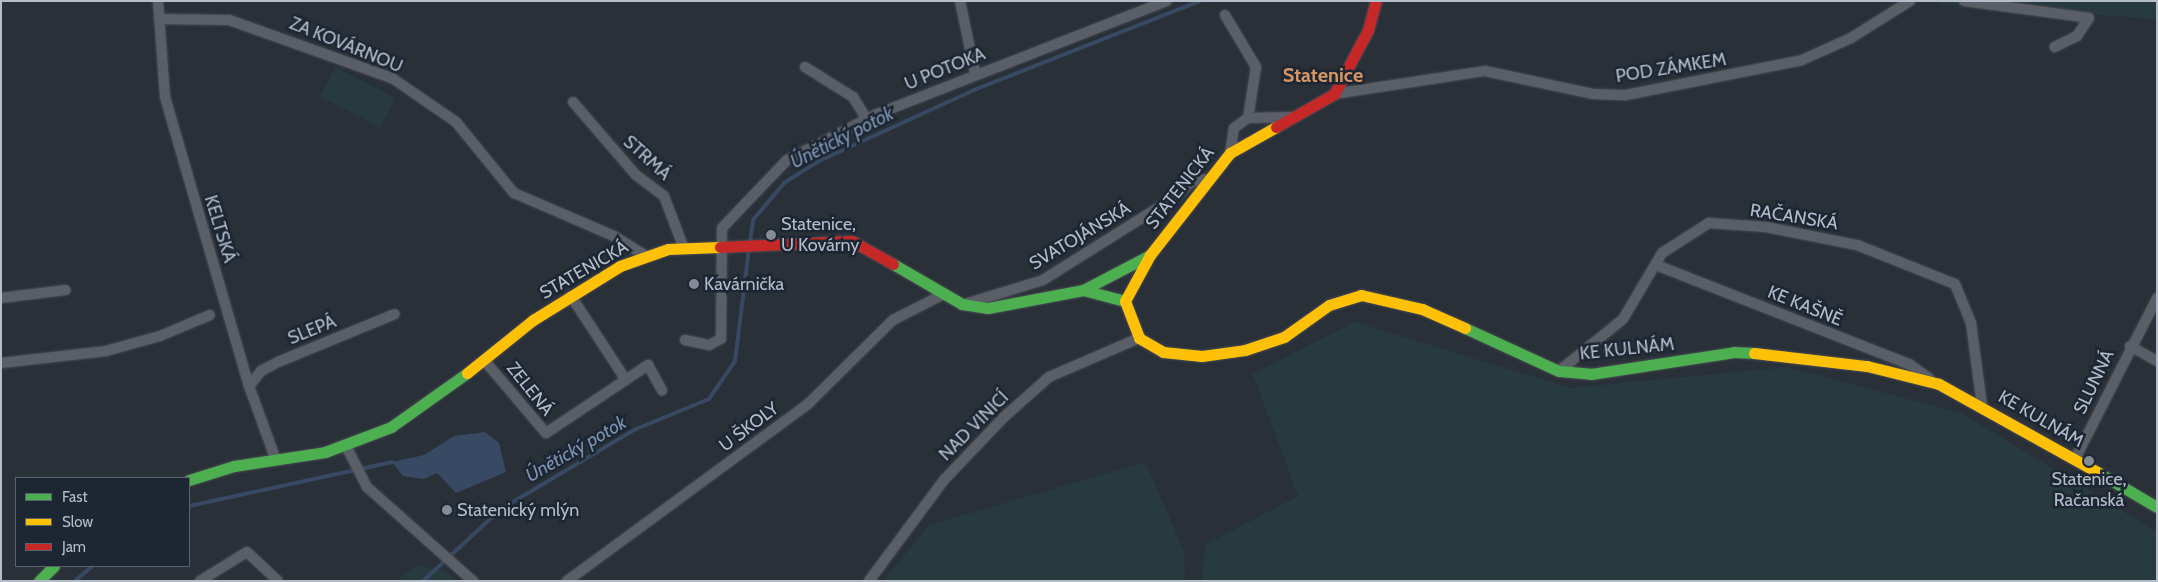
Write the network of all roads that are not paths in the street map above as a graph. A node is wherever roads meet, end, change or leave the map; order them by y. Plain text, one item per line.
1 (158, 1) edge
2 (960, 1) edge
3 (1167, 1) edge
4 (1376, 1) edge
5 (1910, 1) edge
6 (1964, 1) edge
7 (1224, 15) dead end
8 (159, 19) junction
9 (2054, 48) dead end
10 (805, 68) dead end
11 (975, 73) junction
12 (1334, 94) junction
13 (573, 102) dead end
14 (1295, 117) junction
15 (1248, 118) junction
16 (867, 119) junction
17 (1230, 153) junction
18 (1206, 180) junction
19 (721, 244) junction
20 (683, 246) junction
21 (644, 255) junction
22 (1150, 255) junction
23 (1656, 265) junction
24 (66, 290) dead end
25 (1083, 290) junction
26 (944, 294) junction
27 (571, 296) junction
28 (1, 298) edge
29 (2157, 298) edge
30 (1125, 301) junction
31 (962, 304) junction
32 (395, 314) dead end
33 (210, 315) dead end
34 (1139, 338) junction
35 (685, 340) dead end
36 (2130, 346) junction
37 (484, 360) junction
38 (2157, 361) edge
39 (1, 362) edge
40 (1559, 371) junction
41 (626, 380) junction
42 (1939, 384) junction
43 (249, 386) junction
44 (662, 390) dead end
45 (1982, 404) junction
46 (346, 446) junction
47 (2074, 459) junction
48 (276, 460) junction
49 (190, 480) edge
50 (2157, 507) edge
51 (53, 567) edge
52 (39, 581) edge
53 (200, 581) edge
54 (278, 581) edge
55 (473, 581) edge
56 (567, 581) edge
57 (869, 581) edge

1 - 8 street, KELTSKÁ
2 - 11 street
3 - 11 street, U POTOKA
4 - 12 street
5 - 12 street, POD ZÁMKEM
6 - 9 street
7 - 15 street
8 - 21 street, ZA KOVÁRNOU
8 - 43 street, KELTSKÁ
10 - 16 street
11 - 16 street, U POTOKA
12 - 14 street, STATENICKÁ
13 - 20 street, STRMÁ
14 - 15 street
14 - 17 street, STATENICKÁ
15 - 17 street
16 - 19 street, U POTOKA
17 - 18 street, STATENICKÁ
18 - 22 street, STATENICKÁ
18 - 31 street, SVATOJÁNSKÁ
19 - 20 street, STATENICKÁ
19 - 26 street, STATENICKÁ
19 - 35 street
20 - 21 street, STATENICKÁ
21 - 27 street, STATENICKÁ
22 - 25 street, STATENICKÁ
22 - 30 street, STATENICKÁ
23 - 40 street, RAČANSKÁ
23 - 42 street, KE KAŠNĚ
23 - 45 street, RAČANSKÁ
24 - 28 street
25 - 30 street, STATENICKÁ
25 - 31 street, STATENICKÁ
26 - 31 street, STATENICKÁ
26 - 56 street, U ŠKOLY
27 - 37 street, STATENICKÁ
27 - 41 street
29 - 36 street, SLUNNÁ
30 - 34 street
32 - 43 street, SLEPÁ
33 - 39 street
34 - 40 street, KE KULNÁM
34 - 57 street, NAD VINICÍ
36 - 38 street, SLUNNÁ
36 - 47 street, SLUNNÁ
37 - 41 street, ZELENÁ
37 - 46 street, STATENICKÁ
40 - 42 street, KE KULNÁM
41 - 44 street, ZELENÁ
42 - 45 street, KE KULNÁM
43 - 48 street, KELTSKÁ
45 - 47 street, KE KULNÁM
46 - 48 street, STATENICKÁ
46 - 55 street
47 - 50 street, KE KULNÁM
48 - 49 street, STATENICKÁ
51 - 52 street
53 - 54 street

